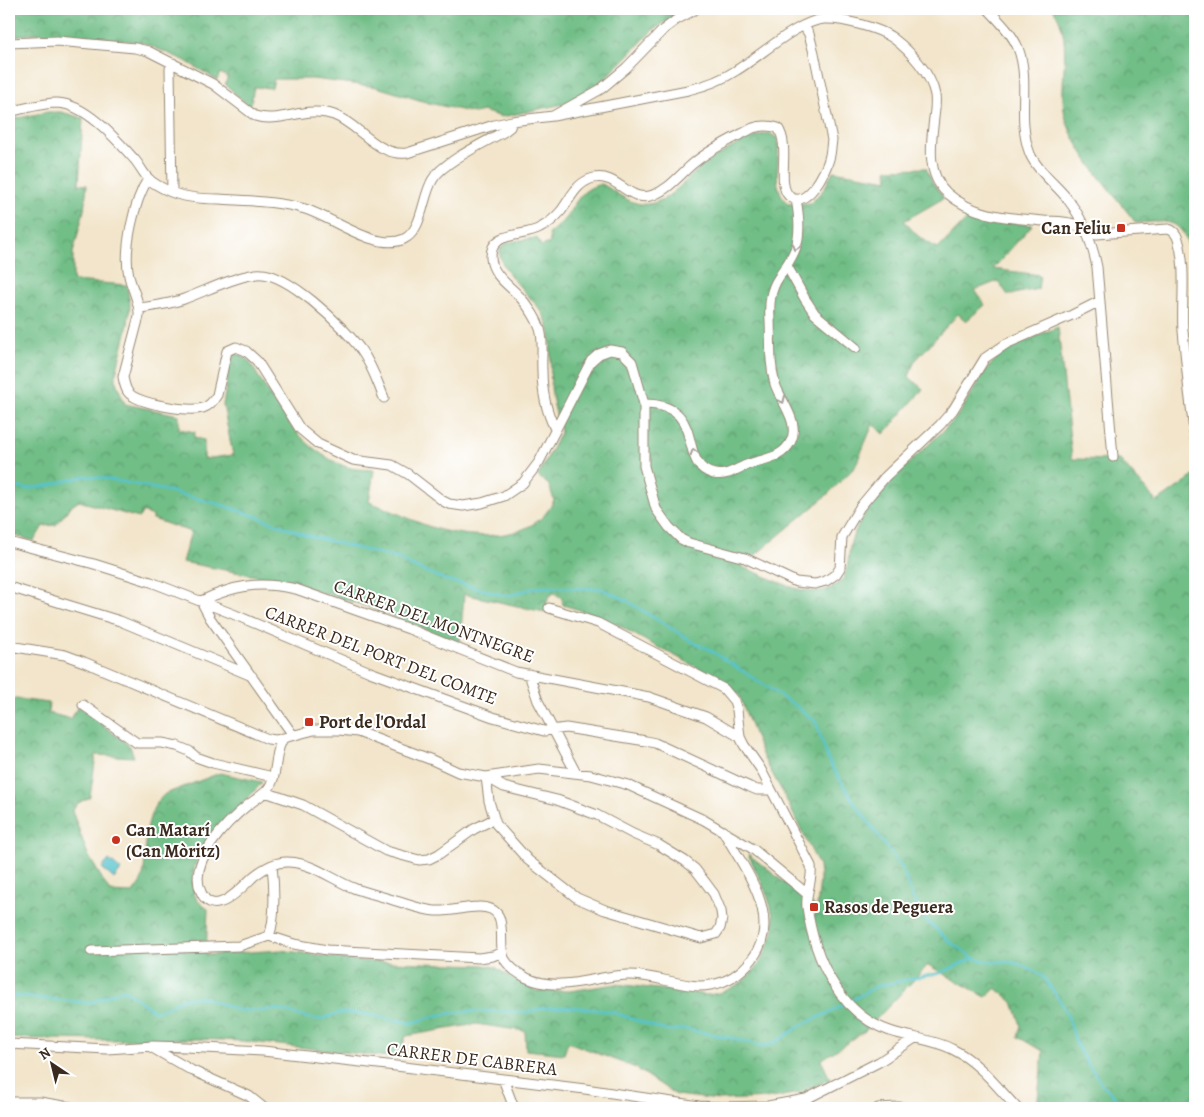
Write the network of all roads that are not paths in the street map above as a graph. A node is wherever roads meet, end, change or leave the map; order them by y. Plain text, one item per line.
1 (696, 9) edge
2 (988, 9) edge
3 (804, 26) junction
4 (9, 43) edge
5 (173, 63) junction
6 (9, 112) edge
7 (553, 116) junction
8 (512, 121) junction
9 (148, 179) junction
10 (172, 192) junction
11 (796, 199) junction
12 (1088, 233) junction
13 (787, 266) junction
14 (1100, 301) junction
15 (140, 308) junction
16 (856, 348) dead end
17 (384, 398) dead end
18 (644, 404) junction
19 (555, 429) junction
20 (1195, 438) edge
21 (1113, 457) dead end
22 (9, 542) edge
23 (9, 588) edge
24 (201, 601) junction
25 (549, 608) dead end
26 (9, 646) edge
27 (529, 674) junction
28 (252, 676) junction
29 (83, 705) dead end
30 (555, 730) junction
31 (293, 735) junction
32 (740, 737) junction
33 (282, 738) junction
34 (576, 773) junction
35 (273, 777) junction
36 (486, 777) junction
37 (770, 790) junction
38 (265, 792) junction
39 (494, 819) junction
40 (722, 831) junction
41 (272, 865) junction
42 (806, 893) junction
43 (269, 936) junction
44 (91, 951) dead end
45 (502, 952) junction
46 (915, 1038) junction
47 (9, 1044) edge
48 (149, 1046) junction
49 (502, 1079) junction
50 (9, 1102) edge
51 (76, 1108) edge
52 (237, 1108) edge
53 (255, 1108) edge
54 (264, 1108) edge
55 (514, 1108) edge
56 (742, 1108) edge
57 (878, 1108) edge
58 (913, 1108) edge
59 (1017, 1108) edge

1 - 7 street
2 - 12 street
3 - 7 street
3 - 11 street
3 - 12 street
4 - 5 street
5 - 8 street
5 - 10 street
6 - 9 street
7 - 8 street
8 - 10 street
9 - 10 street
9 - 15 street
11 -> 13 street
11 - 19 street
12 - 14 street
12 - 20 street
13 - 16 street
13 -> 18 street
14 - 18 street
14 - 21 street
15 - 17 street
15 - 19 street
18 - 19 street
22 - 24 street, CARRER DEL PORT DEL COMTE
23 - 28 street
24 - 27 street, CARRER DEL MONTNEGRE
24 - 28 street
24 - 30 street, CARRER DEL PORT DEL COMTE
25 - 32 street
26 - 33 street
27 - 30 street
27 - 32 street, CARRER DEL MONTNEGRE
28 - 31 street
29 - 35 street
30 - 34 street
30 - 37 street, CARRER DEL PORT DEL COMTE
31 - 33 street
31 - 36 street
32 - 37 street
33 - 35 street
34 - 36 street
34 - 40 street
35 - 38 street
36 - 39 street
36 - 39 street
37 - 42 street
38 - 39 street
38 - 41 street
40 - 42 street
40 - 45 street
41 - 43 street
41 - 45 street
42 - 46 street
43 - 44 street
43 - 45 street
46 - 56 street, CARRER DE CABRERA
46 - 59 street
47 - 48 street, CARRER DE CABRERA
48 - 49 street, CARRER DE CABRERA
48 - 54 street
49 - 55 street
49 - 56 street, CARRER DE CABRERA
50 - 51 street
52 - 53 street
57 - 58 street

